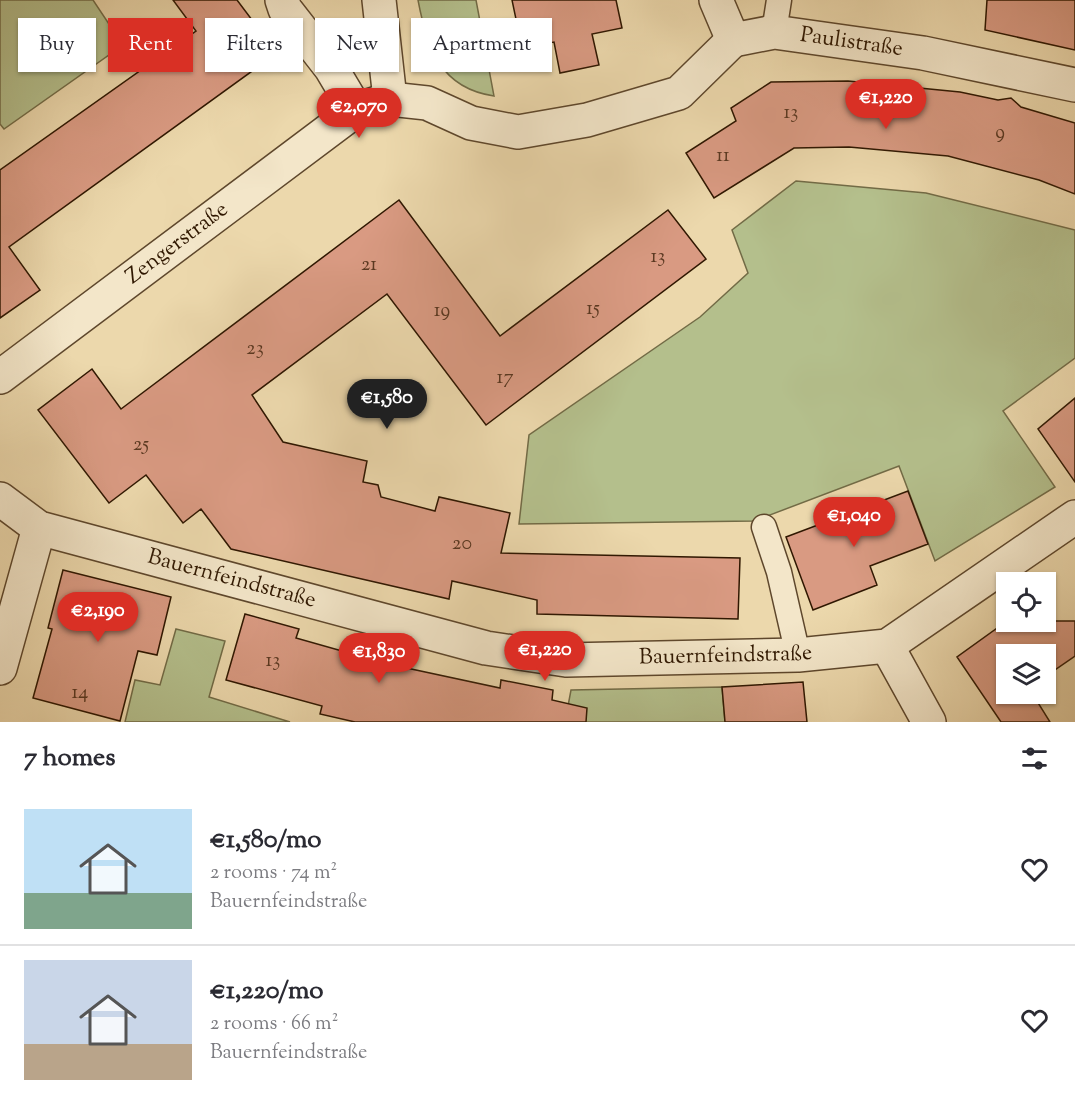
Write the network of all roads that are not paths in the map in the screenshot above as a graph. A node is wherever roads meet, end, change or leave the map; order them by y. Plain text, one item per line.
1 (282, 0) edge
2 (379, 0) edge
3 (716, 0) edge
4 (779, 0) edge
5 (774, 32) junction
6 (733, 40) junction
7 (1075, 85) edge
8 (390, 99) junction
9 (356, 110) junction
10 (0, 377) edge
11 (0, 499) edge
12 (1075, 517) edge
13 (764, 527) dead end
14 (39, 528) junction
15 (887, 646) junction
16 (798, 655) junction
17 (0, 668) edge
18 (929, 722) edge

1 - 9 street
2 - 8 street
3 - 6 street
4 - 5 lane
5 - 6 street, Paulistraße
5 - 7 street, Paulistraße
6 - 8 street, Zengerstraße
8 - 9 street, Zengerstraße
9 - 10 street, Zengerstraße
11 - 14 street, Bauernfeindstraße
12 - 15 street, Bauernfeindstraße
13 - 16 lane
14 - 16 street, Bauernfeindstraße
14 - 17 street
15 - 16 street, Bauernfeindstraße
15 - 18 street

